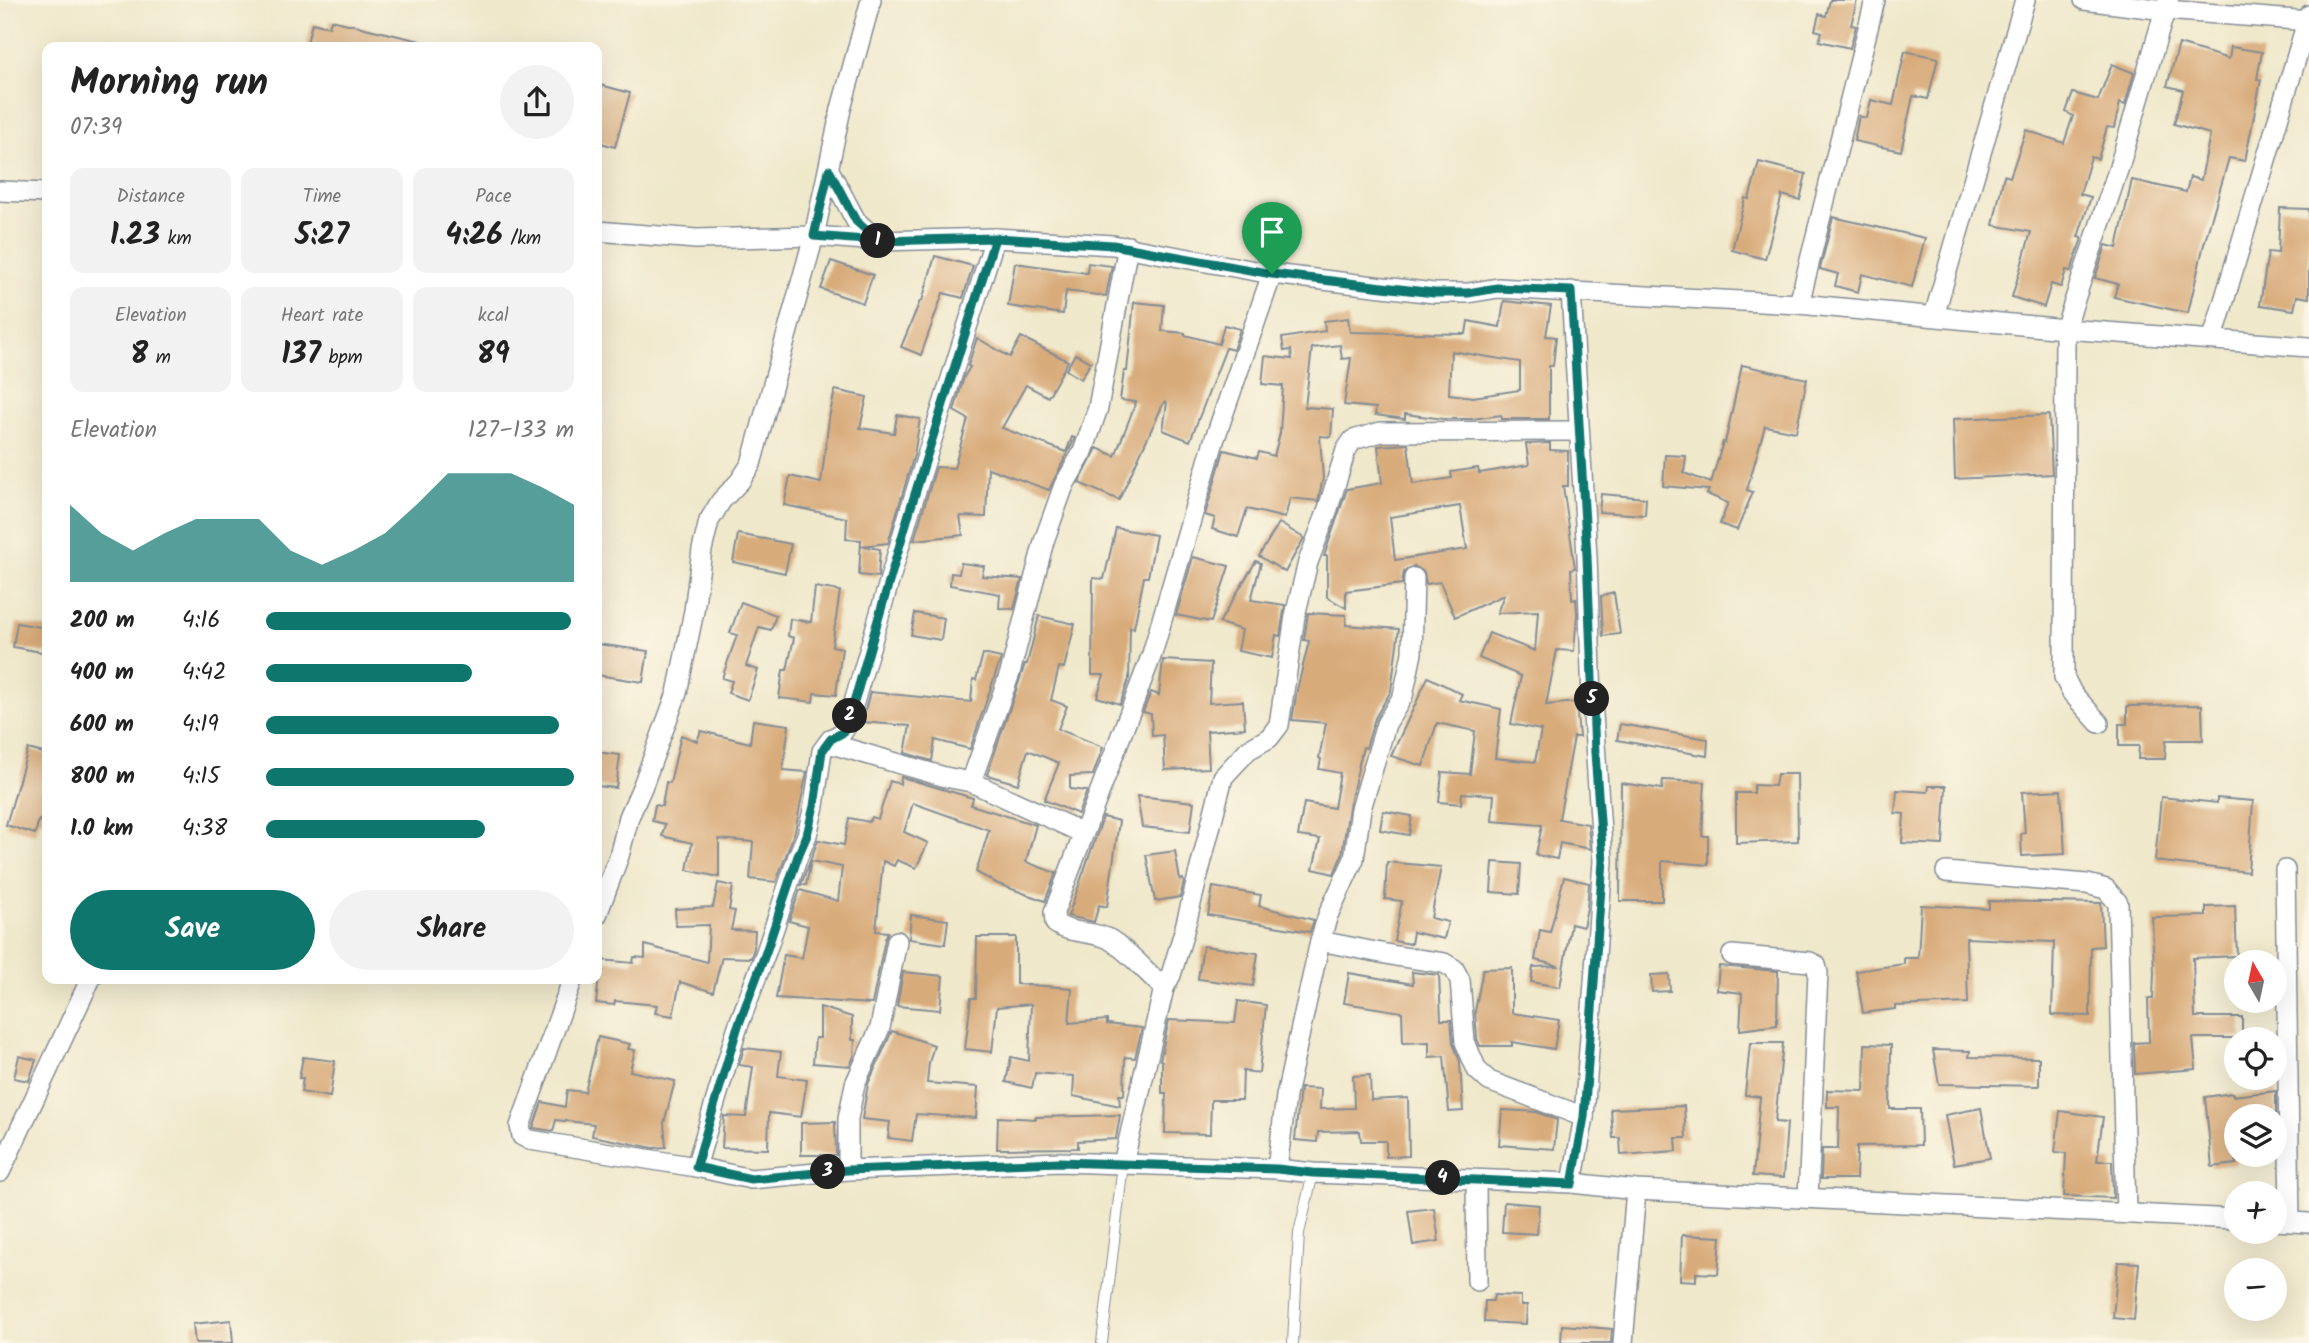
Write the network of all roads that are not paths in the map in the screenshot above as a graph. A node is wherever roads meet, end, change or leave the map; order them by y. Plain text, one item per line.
1 (871, 0) edge
2 (1875, 0) edge
3 (2025, 0) edge
4 (2084, 0) edge
5 (2166, 5) edge
6 (2308, 19) edge
7 (829, 170) junction
8 (0, 191) edge
9 (42, 193) edge
10 (602, 231) edge
11 (814, 236) junction
12 (995, 238) junction
13 (878, 241) junction
14 (1128, 246) junction
15 (1272, 274) junction
16 (1571, 291) junction
17 (1799, 304) junction
18 (1934, 316) junction
19 (2065, 330) junction
20 (2213, 338) junction
21 (2309, 346) edge
22 (1579, 431) junction
23 (1414, 578) dead end
24 (2099, 723) dead end
25 (828, 743) junction
26 (971, 782) junction
27 (1083, 833) junction
28 (2285, 870) dead end
29 (1946, 872) dead end
30 (602, 902) edge
31 (897, 941) dead end
32 (1320, 941) junction
33 (1732, 955) dead end
34 (88, 984) edge
35 (571, 984) edge
36 (1164, 988) junction
37 (1584, 1117) junction
38 (1124, 1164) junction
39 (696, 1167) junction
40 (1277, 1169) junction
41 (848, 1170) junction
42 (0, 1172) edge
43 (1313, 1173) junction
44 (1476, 1180) junction
45 (1572, 1184) junction
46 (1636, 1190) junction
47 (1808, 1198) junction
48 (2126, 1213) junction
49 (2224, 1218) edge
50 (2291, 1221) edge
51 (1477, 1281) dead end
52 (1102, 1343) edge
53 (1293, 1343) edge
54 (1623, 1343) edge

1 - 7 street
2 - 17 street
3 - 18 street
4 - 5 street
5 - 6 street
5 - 19 street
6 - 20 street
7 - 11 street
7 - 13 street
8 - 9 street
10 - 11 street
11 - 13 street
11 - 30 street
12 - 13 street
12 - 14 street
12 - 25 street
14 - 15 street
14 - 26 street
15 - 16 street
15 - 27 street
16 - 17 street
16 - 22 street
17 - 18 street
18 - 19 street
19 - 20 street
19 - 24 street
20 - 21 street
22 - 36 street
22 - 37 street
23 - 32 street
25 - 26 street
25 - 39 street
26 - 27 street
27 - 36 street
28 - 50 street
29 - 48 street
31 - 41 street
32 - 37 street
32 - 40 street
33 - 47 street
34 - 42 street
35 - 39 street
36 - 38 street
37 - 45 street
38 - 40 street
38 - 41 street
38 - 52 lane
39 - 41 street
40 - 43 street
43 - 44 street
43 - 53 lane
44 - 45 street
44 - 51 street
45 - 46 street
46 - 47 street
46 - 54 street
47 - 48 street
48 - 49 street

